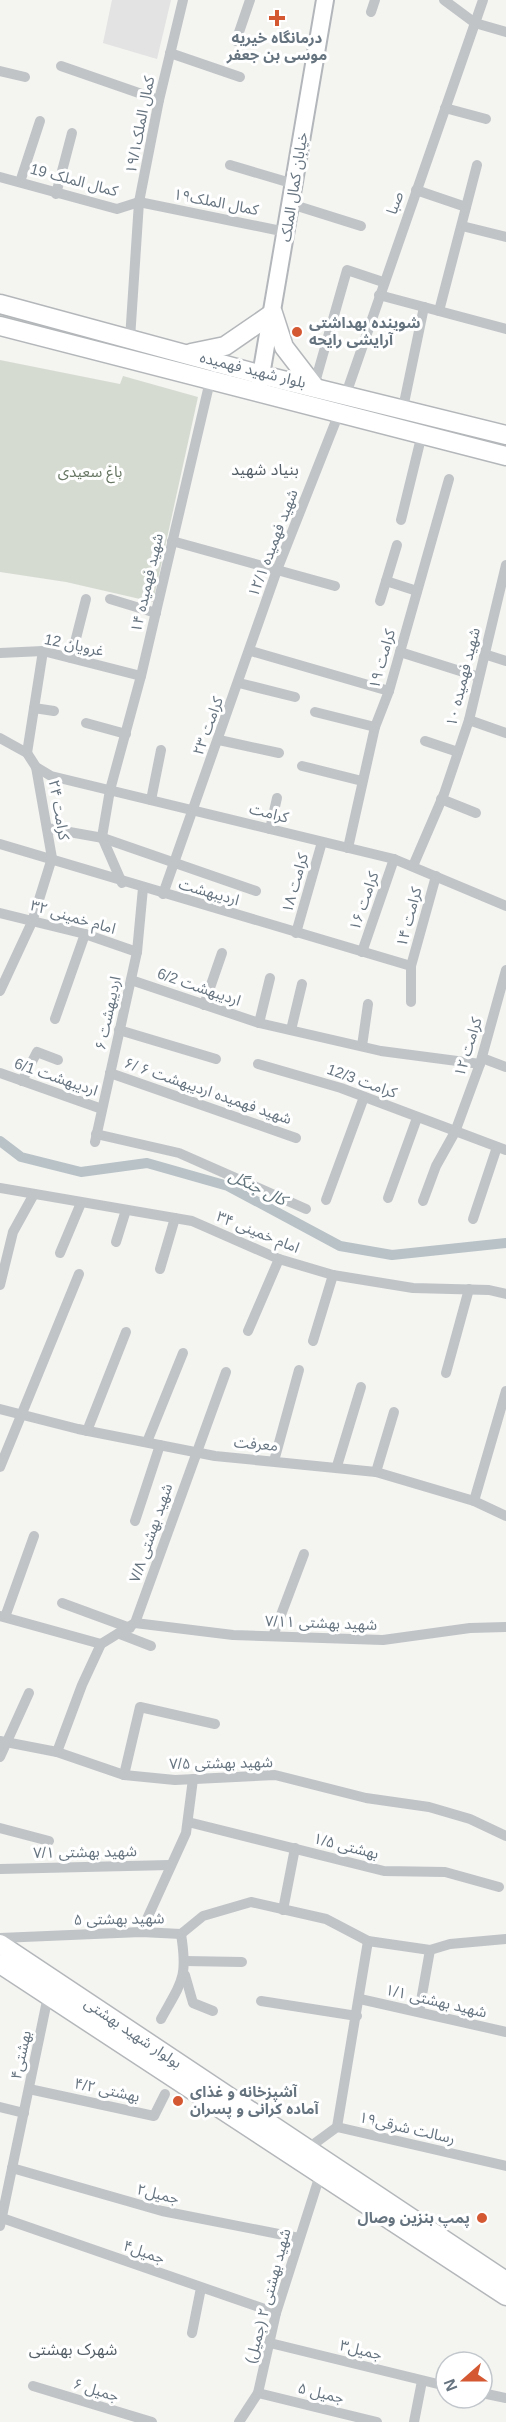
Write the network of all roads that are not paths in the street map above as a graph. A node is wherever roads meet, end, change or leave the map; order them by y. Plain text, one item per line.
1 (183, 0) edge
2 (250, 0) edge
3 (325, 0) edge
4 (375, 0) edge
5 (444, 0) edge
6 (483, 0) edge
7 (370, 12) dead end
8 (475, 23) junction
9 (506, 32) edge
10 (236, 42) dead end
11 (170, 53) junction
12 (61, 66) dead end
13 (0, 71) edge
14 (25, 77) dead end
15 (240, 77) dead end
16 (159, 100) junction
17 (445, 108) junction
18 (486, 119) dead end
19 (40, 120) dead end
20 (72, 133) dead end
21 (230, 165) dead end
22 (477, 165) dead end
23 (0, 177) edge
24 (20, 182) junction
25 (294, 184) junction
26 (416, 190) junction
27 (56, 194) junction
28 (140, 202) junction
29 (291, 204) junction
30 (466, 207) junction
31 (361, 226) dead end
32 (462, 226) junction
33 (286, 232) junction
34 (506, 237) edge
35 (383, 282) junction
36 (379, 294) junction
37 (0, 304) edge
38 (424, 307) junction
39 (439, 311) junction
40 (273, 313) junction
41 (0, 326) edge
42 (506, 329) edge
43 (130, 339) junction
44 (188, 354) junction
45 (210, 381) junction
46 (260, 383) junction
47 (314, 386) junction
48 (346, 394) junction
49 (286, 399) junction
50 (403, 408) junction
51 (339, 413) junction
52 (422, 434) junction
53 (506, 435) edge
54 (506, 456) edge
55 (449, 479) dead end
56 (401, 520) dead end
57 (172, 541) junction
58 (397, 545) dead end
59 (506, 565) edge
60 (277, 570) junction
61 (386, 581) junction
62 (335, 586) dead end
63 (417, 591) junction
64 (86, 599) dead end
65 (111, 599) dead end
66 (380, 601) dead end
67 (156, 613) junction
68 (43, 651) junction
69 (250, 651) junction
70 (400, 652) junction
71 (0, 653) edge
72 (484, 654) junction
73 (71, 658) junction
74 (506, 661) edge
75 (141, 676) junction
76 (479, 677) junction
77 (239, 683) junction
78 (389, 691) junction
79 (295, 697) dead end
80 (34, 708) junction
81 (54, 711) dead end
82 (315, 712) dead end
83 (469, 720) junction
84 (86, 723) dead end
85 (375, 727) junction
86 (506, 733) edge
87 (126, 734) junction
88 (0, 738) edge
89 (219, 740) junction
90 (425, 741) dead end
91 (161, 750) dead end
92 (458, 752) junction
93 (27, 753) junction
94 (279, 753) dead end
95 (302, 766) dead end
96 (36, 767) junction
97 (362, 781) junction
98 (110, 790) junction
99 (442, 797) junction
100 (277, 798) dead end
101 (151, 800) junction
102 (193, 810) junction
103 (476, 813) dead end
104 (47, 828) junction
105 (270, 829) junction
106 (103, 838) junction
107 (322, 842) junction
108 (0, 844) edge
109 (348, 848) junction
110 (52, 858) junction
111 (394, 859) junction
112 (174, 863) junction
113 (413, 866) junction
114 (436, 876) junction
115 (122, 883) junction
116 (143, 888) junction
117 (256, 891) dead end
118 (163, 894) junction
119 (506, 906) edge
120 (0, 913) edge
121 (32, 922) junction
122 (296, 933) junction
123 (85, 934) junction
124 (137, 952) junction
125 (362, 952) junction
126 (222, 953) dead end
127 (411, 966) junction
128 (506, 970) edge
129 (270, 978) dead end
130 (130, 980) junction
131 (302, 984) dead end
132 (0, 991) edge
133 (411, 1002) dead end
134 (368, 1004) dead end
135 (204, 1005) junction
136 (55, 1019) dead end
137 (259, 1023) junction
138 (119, 1030) junction
139 (291, 1030) junction
140 (362, 1046) junction
141 (216, 1059) dead end
142 (58, 1060) dead end
143 (481, 1061) junction
144 (258, 1064) dead end
145 (506, 1067) edge
146 (0, 1073) edge
147 (110, 1073) junction
148 (22, 1081) junction
149 (364, 1096) junction
150 (102, 1109) junction
151 (417, 1118) junction
152 (455, 1132) junction
153 (296, 1138) dead end
154 (502, 1149) edge
155 (0, 1188) edge
156 (34, 1194) junction
157 (388, 1198) dead end
158 (327, 1200) dead end
159 (423, 1200) dead end
160 (81, 1203) junction
161 (306, 1209) dead end
162 (126, 1210) junction
163 (175, 1218) junction
164 (473, 1219) dead end
165 (116, 1242) dead end
166 (60, 1253) dead end
167 (279, 1259) junction
168 (160, 1269) dead end
169 (79, 1274) dead end
170 (333, 1275) junction
171 (0, 1285) edge
172 (469, 1289) junction
173 (506, 1294) edge
174 (248, 1331) dead end
175 (126, 1332) dead end
176 (313, 1341) dead end
177 (183, 1353) dead end
178 (299, 1370) dead end
179 (226, 1372) dead end
180 (446, 1373) dead end
181 (361, 1387) dead end
182 (506, 1390) edge
183 (0, 1409) edge
184 (394, 1412) dead end
185 (20, 1414) junction
186 (87, 1431) junction
187 (147, 1442) junction
188 (160, 1445) junction
189 (195, 1452) junction
190 (274, 1461) junction
191 (337, 1466) junction
192 (0, 1467) edge
193 (376, 1472) junction
194 (474, 1501) junction
195 (506, 1516) edge
196 (135, 1521) dead end
197 (34, 1536) dead end
198 (304, 1554) dead end
199 (62, 1604) dead end
200 (3, 1616) edge
201 (133, 1626) junction
202 (506, 1627) edge
203 (120, 1634) junction
204 (273, 1636) junction
205 (101, 1644) junction
206 (151, 1646) dead end
207 (29, 1693) dead end
208 (215, 1724) dead end
209 (3, 1741) edge
210 (57, 1752) junction
211 (0, 1757) edge
212 (124, 1775) junction
213 (193, 1779) junction
214 (188, 1822) junction
215 (0, 1828) edge
216 (506, 1836) edge
217 (49, 1841) dead end
218 (295, 1848) junction
219 (170, 1865) junction
220 (0, 1869) edge
221 (499, 1887) dead end
222 (283, 1910) junction
223 (141, 1932) junction
224 (181, 1934) junction
225 (0, 1938) edge
226 (506, 1939) edge
227 (368, 1941) junction
228 (0, 1944) edge
229 (430, 1950) junction
230 (186, 1962) junction
231 (242, 1962) dead end
232 (0, 1964) edge
233 (185, 1975) junction
234 (48, 1996) junction
235 (360, 1999) junction
236 (261, 2001) dead end
237 (213, 2011) dead end
238 (419, 2012) junction
239 (357, 2016) junction
240 (161, 2019) dead end
241 (506, 2032) edge
242 (29, 2089) junction
243 (165, 2094) dead end
244 (0, 2107) edge
245 (24, 2113) junction
246 (252, 2121) junction
247 (337, 2127) junction
248 (308, 2149) junction
249 (506, 2166) edge
250 (12, 2168) junction
251 (320, 2175) junction
252 (5, 2179) edge
253 (1, 2222) edge
254 (299, 2238) junction
255 (506, 2281) edge
256 (201, 2288) junction
257 (506, 2296) edge
258 (276, 2313) junction
259 (192, 2333) dead end
260 (270, 2343) junction
261 (422, 2381) junction
262 (434, 2384) edge
263 (33, 2386) dead end
264 (258, 2394) junction
265 (152, 2422) edge
266 (239, 2422) edge
267 (377, 2422) edge
268 (414, 2422) edge

1 - 11 street, کمال الملک۱۹/۱
2 - 10 street
3 - 25 main road, خیابان کمال الملک
4 - 7 street
5 - 8 street
6 - 8 street, صبا
8 - 9 street
8 - 17 street, صبا
11 - 15 street
11 - 16 street, کمال الملک۱۹/۱
12 - 16 street
13 - 14 street
16 - 28 street, کمال الملک۱۹/۱
17 - 18 street
17 - 26 street, صبا
19 - 24 street
20 - 27 street
21 - 25 street
22 - 30 street
23 - 24 street, کمال الملک 19
24 - 27 street, کمال الملک 19
25 - 29 main road, خیابان کمال الملک
26 - 30 street
26 - 35 street, صبا
27 - 28 street, کمال الملک 19
28 - 33 street, کمال الملک۱۹
28 - 43 street, کمال الملک۱۹/۱
29 - 31 street
29 - 33 main road, خیابان کمال الملک
30 - 32 street
32 - 34 street
32 - 39 street
33 - 40 main road, خیابان کمال الملک
35 - 36 street, صبا
35 - 47 street
36 - 38 street
36 - 48 street, صبا
37 - 43 main road, بلوار شهید فهمیده
38 - 39 street
38 - 50 street
39 - 42 street
40 - 44 main road
40 - 46 main road, خیابان کمال الملک
40 - 47 main road
41 - 45 main road, بلوار شهید فهمیده
43 - 44 main road, بلوار شهید فهمیده
44 - 46 main road, بلوار شهید فهمیده
45 - 46 main road, بلوار شهید فهمیده
45 - 49 main road
45 - 57 street, شهید فهمیده ۱۴
46 - 47 main road, بلوار شهید فهمیده
46 - 49 main road, بلوار شهید فهمیده
47 - 48 main road, بلوار شهید فهمیده
48 - 50 main road, بلوار شهید فهمیده
49 - 51 main road, بلوار شهید فهمیده
50 - 53 main road, بلوار شهید فهمیده
51 - 52 main road, بلوار شهید فهمیده
51 - 60 street, شهید فهمیده ۱۲/۱
52 - 54 main road, بلوار شهید فهمیده
52 - 56 street
55 - 63 street, کرامت ۱۹
57 - 60 street
57 - 67 street, شهید فهمیده ۱۴
58 - 61 street
59 - 72 street, شهید فهمیده ۱۰
60 - 62 street
60 - 69 street, شهید فهمیده ۱۲/۱
61 - 63 street
61 - 66 street
63 - 70 street, کرامت ۱۹
64 - 73 street
65 - 67 street
67 - 75 street, شهید فهمیده ۱۴
68 - 71 street, غرویان 12
68 - 73 street, غرویان 12
68 - 80 street
69 - 77 street, کرامت ۲۳
69 - 78 street
70 - 76 street
70 - 78 street, کرامت ۱۹
72 - 74 street
72 - 76 street, شهید فهمیده ۱۰
73 - 75 street, غرویان 12
75 - 87 street, شهید فهمیده ۱۴
76 - 83 street, شهید فهمیده ۱۰
77 - 79 street
77 - 89 street, کرامت ۲۳
78 - 85 street, کرامت ۱۹
80 - 81 street
80 - 93 street
82 - 85 street
83 - 86 street
83 - 92 street, شهید فهمیده ۱۰
84 - 87 street
85 - 97 street, کرامت ۱۹
87 - 98 street, شهید فهمیده ۱۴
88 - 93 street
89 - 94 street
89 - 102 street, کرامت ۲۳
90 - 92 street
91 - 101 street
92 - 99 street, شهید فهمیده ۱۰
93 - 96 street
95 - 97 street
96 - 98 street, کرامت
96 - 104 street, کرامت ۲۴
97 - 109 street, کرامت ۱۹
98 - 101 street, کرامت
98 - 106 street, شهید فهمیده ۱۴
99 - 103 street
99 - 113 street, شهید فهمیده ۱۰
100 - 105 street
101 - 102 street, کرامت
102 - 105 street, کرامت
102 - 112 street, کرامت ۲۳
104 - 106 street
104 - 110 street, کرامت ۲۴
105 - 107 street, کرامت
106 - 112 street
106 - 115 street
107 - 109 street, کرامت
107 - 122 street, کرامت ۱۸
108 - 110 street, اردیبهشت
109 - 111 street, کرامت
110 - 115 street, اردیبهشت
110 - 121 street
111 - 113 street, کرامت
111 - 125 street, کرامت ۱۶
112 - 117 street
112 - 118 street, کرامت ۲۳
113 - 114 street, کرامت
114 - 119 street, کرامت
114 - 127 street, کرامت ۱۴
115 - 116 street, اردیبهشت
116 - 118 street, اردیبهشت
116 - 124 street, اردیبهشت ۶
118 - 122 street, اردیبهشت
120 - 121 street, امام خمینی ۳۲
121 - 123 street, امام خمینی ۳۲
121 - 132 street
122 - 125 street, اردیبهشت
123 - 124 street, امام خمینی ۳۲
123 - 136 street
124 - 130 street, اردیبهشت ۶
125 - 127 street, اردیبهشت
126 - 135 street
127 - 133 street, کرامت ۱۴
128 - 143 street, کرامت ۱۲
129 - 137 street
130 - 135 street, اردیبهشت 6/2
130 - 138 street, اردیبهشت ۶
131 - 139 street
134 - 140 street
135 - 137 street, اردیبهشت 6/2
137 - 139 street, اردیبهشت 6/2
138 - 141 street
138 - 147 street, اردیبهشت ۶
139 - 140 street, اردیبهشت 6/2
140 - 143 street, اردیبهشت 6/2
142 - 148 street
143 - 145 street, اردیبهشت 6/2
143 - 152 street, کرامت ۱۲
144 - 149 street, کرامت 12/3
146 - 148 street, اردیبهشت 6/1
147 - 150 street, اردیبهشت ۶
147 - 153 street, شهید فهمیده اردیبهشت ۶ /۶
148 - 150 street, اردیبهشت 6/1
149 - 151 street, کرامت 12/3
149 - 158 street
150 - 161 street, اردیبهشت ۶
151 - 152 street, کرامت 12/3
151 - 157 street
152 - 154 street, کرامت 12/3
152 - 159 street, کرامت ۱۲
154 - 164 street
155 - 156 street, امام خمینی ۳۴
156 - 160 street, امام خمینی ۳۴
156 - 171 street
160 - 162 street, امام خمینی ۳۴
160 - 166 street
162 - 163 street, امام خمینی ۳۴
162 - 165 street
163 - 167 street, امام خمینی ۳۴
163 - 168 street
167 - 170 street, امام خمینی ۳۴
167 - 174 street
169 - 185 street
170 - 172 street, امام خمینی ۳۴
170 - 176 street
172 - 173 street, امام خمینی ۳۴
172 - 180 street
175 - 186 street
177 - 187 street
178 - 190 street
179 - 189 street, شهید بهشتی ۷/۸
181 - 191 street
182 - 194 street
183 - 185 street, معرفت
184 - 193 street
185 - 186 street, معرفت
185 - 192 street
186 - 187 street, معرفت
187 - 188 street, معرفت
188 - 189 street, معرفت
188 - 196 street
189 - 190 street, معرفت
189 - 201 street, شهید بهشتی ۷/۸
190 - 191 street, معرفت
191 - 193 street, معرفت
193 - 194 street, معرفت
194 - 195 street, معرفت
197 - 200 street
198 - 204 street
199 - 201 street, شهید بهشتی ۷/۱۱
200 - 205 street
201 - 203 street
201 - 204 street, شهید بهشتی ۷/۱۱
202 - 204 street, شهید بهشتی ۷/۱۱
203 - 205 street
203 - 206 street
205 - 210 street
207 - 209 street
208 - 212 street
209 - 210 street, شهید بهشتی ۷/۵
209 - 211 street
210 - 212 street, شهید بهشتی ۷/۵
212 - 213 street, شهید بهشتی ۷/۵
213 - 214 street
213 - 216 street, شهید بهشتی ۷/۵
214 - 218 street, بهشتی ۱/۵
214 - 219 street
215 - 217 street
218 - 221 street, بهشتی ۱/۵
218 - 222 street
219 - 220 street, شهید بهشتی ۷/۱
219 - 223 street
222 - 224 street, شهید بهشتی ۵
222 - 227 street, شهید بهشتی ۵
223 - 224 street, شهید بهشتی ۵
223 - 225 street, شهید بهشتی ۵
224 - 230 street
226 - 229 street
227 - 229 street, شهید بهشتی ۵
227 - 235 street
228 - 246 main road, بولوار شهید بهشتی
229 - 238 street
230 - 231 street
230 - 233 street
232 - 234 main road, بولوار شهید بهشتی
233 - 237 street
233 - 240 street
234 - 242 street, بهشتی۴
234 - 246 main road, بولوار شهید بهشتی
235 - 238 street, شهید بهشتی ۱/۱
235 - 239 street
236 - 239 street
238 - 241 street, شهید بهشتی ۱/۱
239 - 247 street
242 - 243 street, بهشتی ۴/۲
242 - 245 street, بهشتی۴
244 - 245 street
245 - 250 street, بهشتی۴
246 - 248 main road, بولوار شهید بهشتی
246 - 251 main road, بولوار شهید بهشتی
247 - 248 street, رسالت شرقی۱۹
247 - 249 street, رسالت شرقی۱۹
248 - 255 main road, بولوار شهید بهشتی
250 - 252 street, بهشتی۴
250 - 254 street, جمیل۲
251 - 254 street, شهید بهشتی ۲ (جمیل)
251 - 257 main road, بولوار شهید بهشتی
252 - 253 street, بهشتی۴
253 - 256 street, جمیل۴
254 - 258 street, شهید بهشتی ۲ (جمیل)
256 - 258 street, جمیل۴
256 - 259 street
258 - 260 street, شهید بهشتی ۲ (جمیل)
260 - 261 street, جمیل۳
260 - 264 street, شهید بهشتی ۲ (جمیل)
261 - 262 street, جمیل۳
261 - 268 street
263 - 265 street, جمیل ۶
264 - 266 street, شهید بهشتی ۲ (جمیل)
264 - 267 street, جمیل ۵

